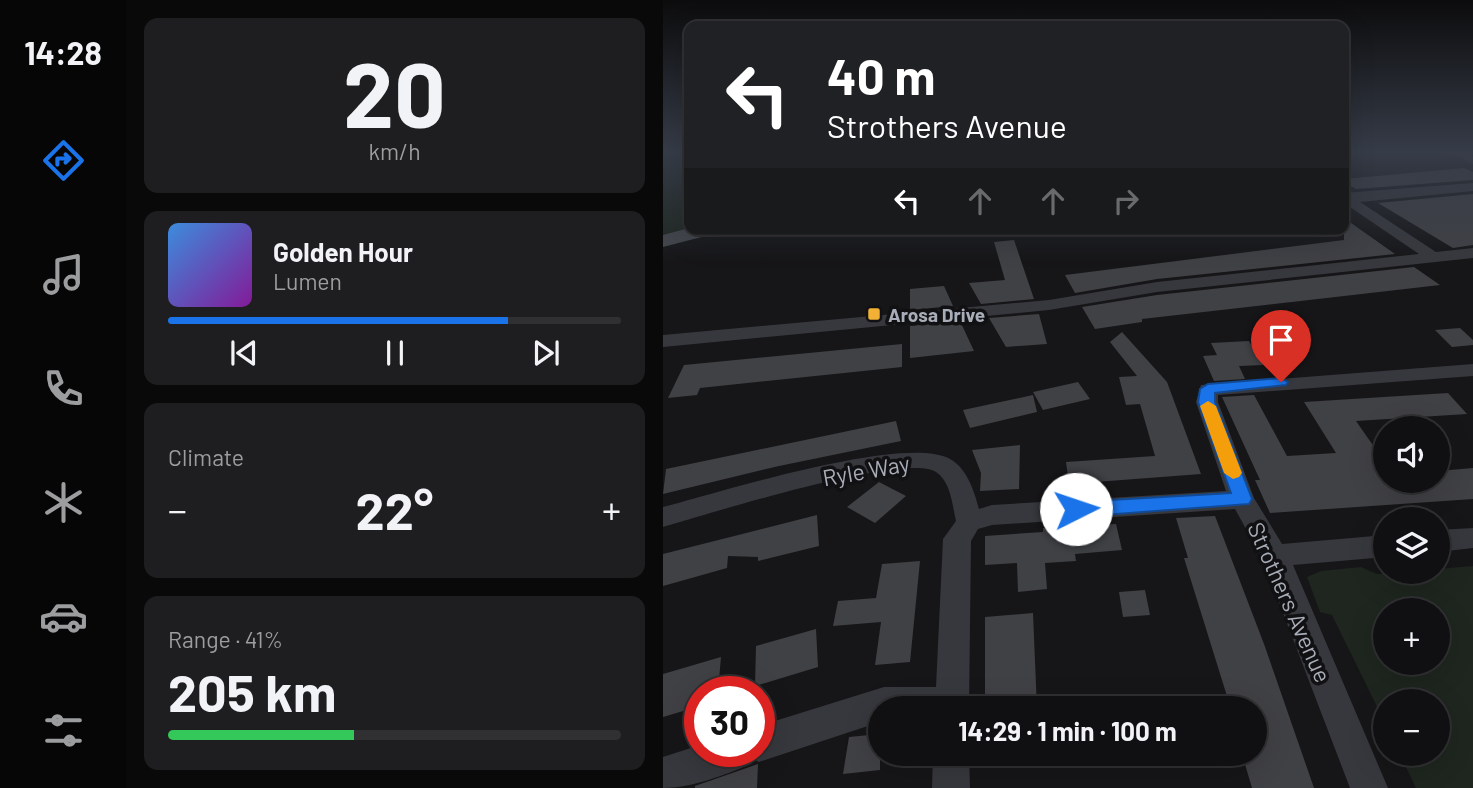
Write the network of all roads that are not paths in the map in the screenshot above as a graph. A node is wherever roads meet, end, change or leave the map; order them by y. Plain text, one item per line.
1 (1452, 189) edge
2 (1349, 198) edge
3 (1349, 201) edge
4 (686, 235) edge
5 (663, 241) edge
6 (1473, 253) edge
7 (1432, 257) junction
8 (663, 341) edge
9 (1473, 370) edge
10 (1242, 499) junction
11 (663, 517) edge
12 (969, 522) junction
13 (1473, 538) edge
14 (1450, 540) edge
15 (1373, 547) edge
16 (1275, 556) junction
17 (952, 696) edge
18 (868, 709) edge
19 (775, 739) edge
20 (951, 766) edge
21 (688, 767) edge
22 (663, 775) edge
23 (951, 788) edge
24 (1369, 788) edge

1 - 2 street
3 - 7 street
4 - 5 street
6 - 7 street
7 - 8 street
9 - 10 street, Strothers Avenue
10 - 12 street
10 - 16 street, Strothers Avenue
11 - 12 street, Ryle Way
12 - 17 street
13 - 14 street
15 - 16 street
16 - 24 street, Strothers Avenue
18 - 19 street
20 - 23 street
21 - 22 street

